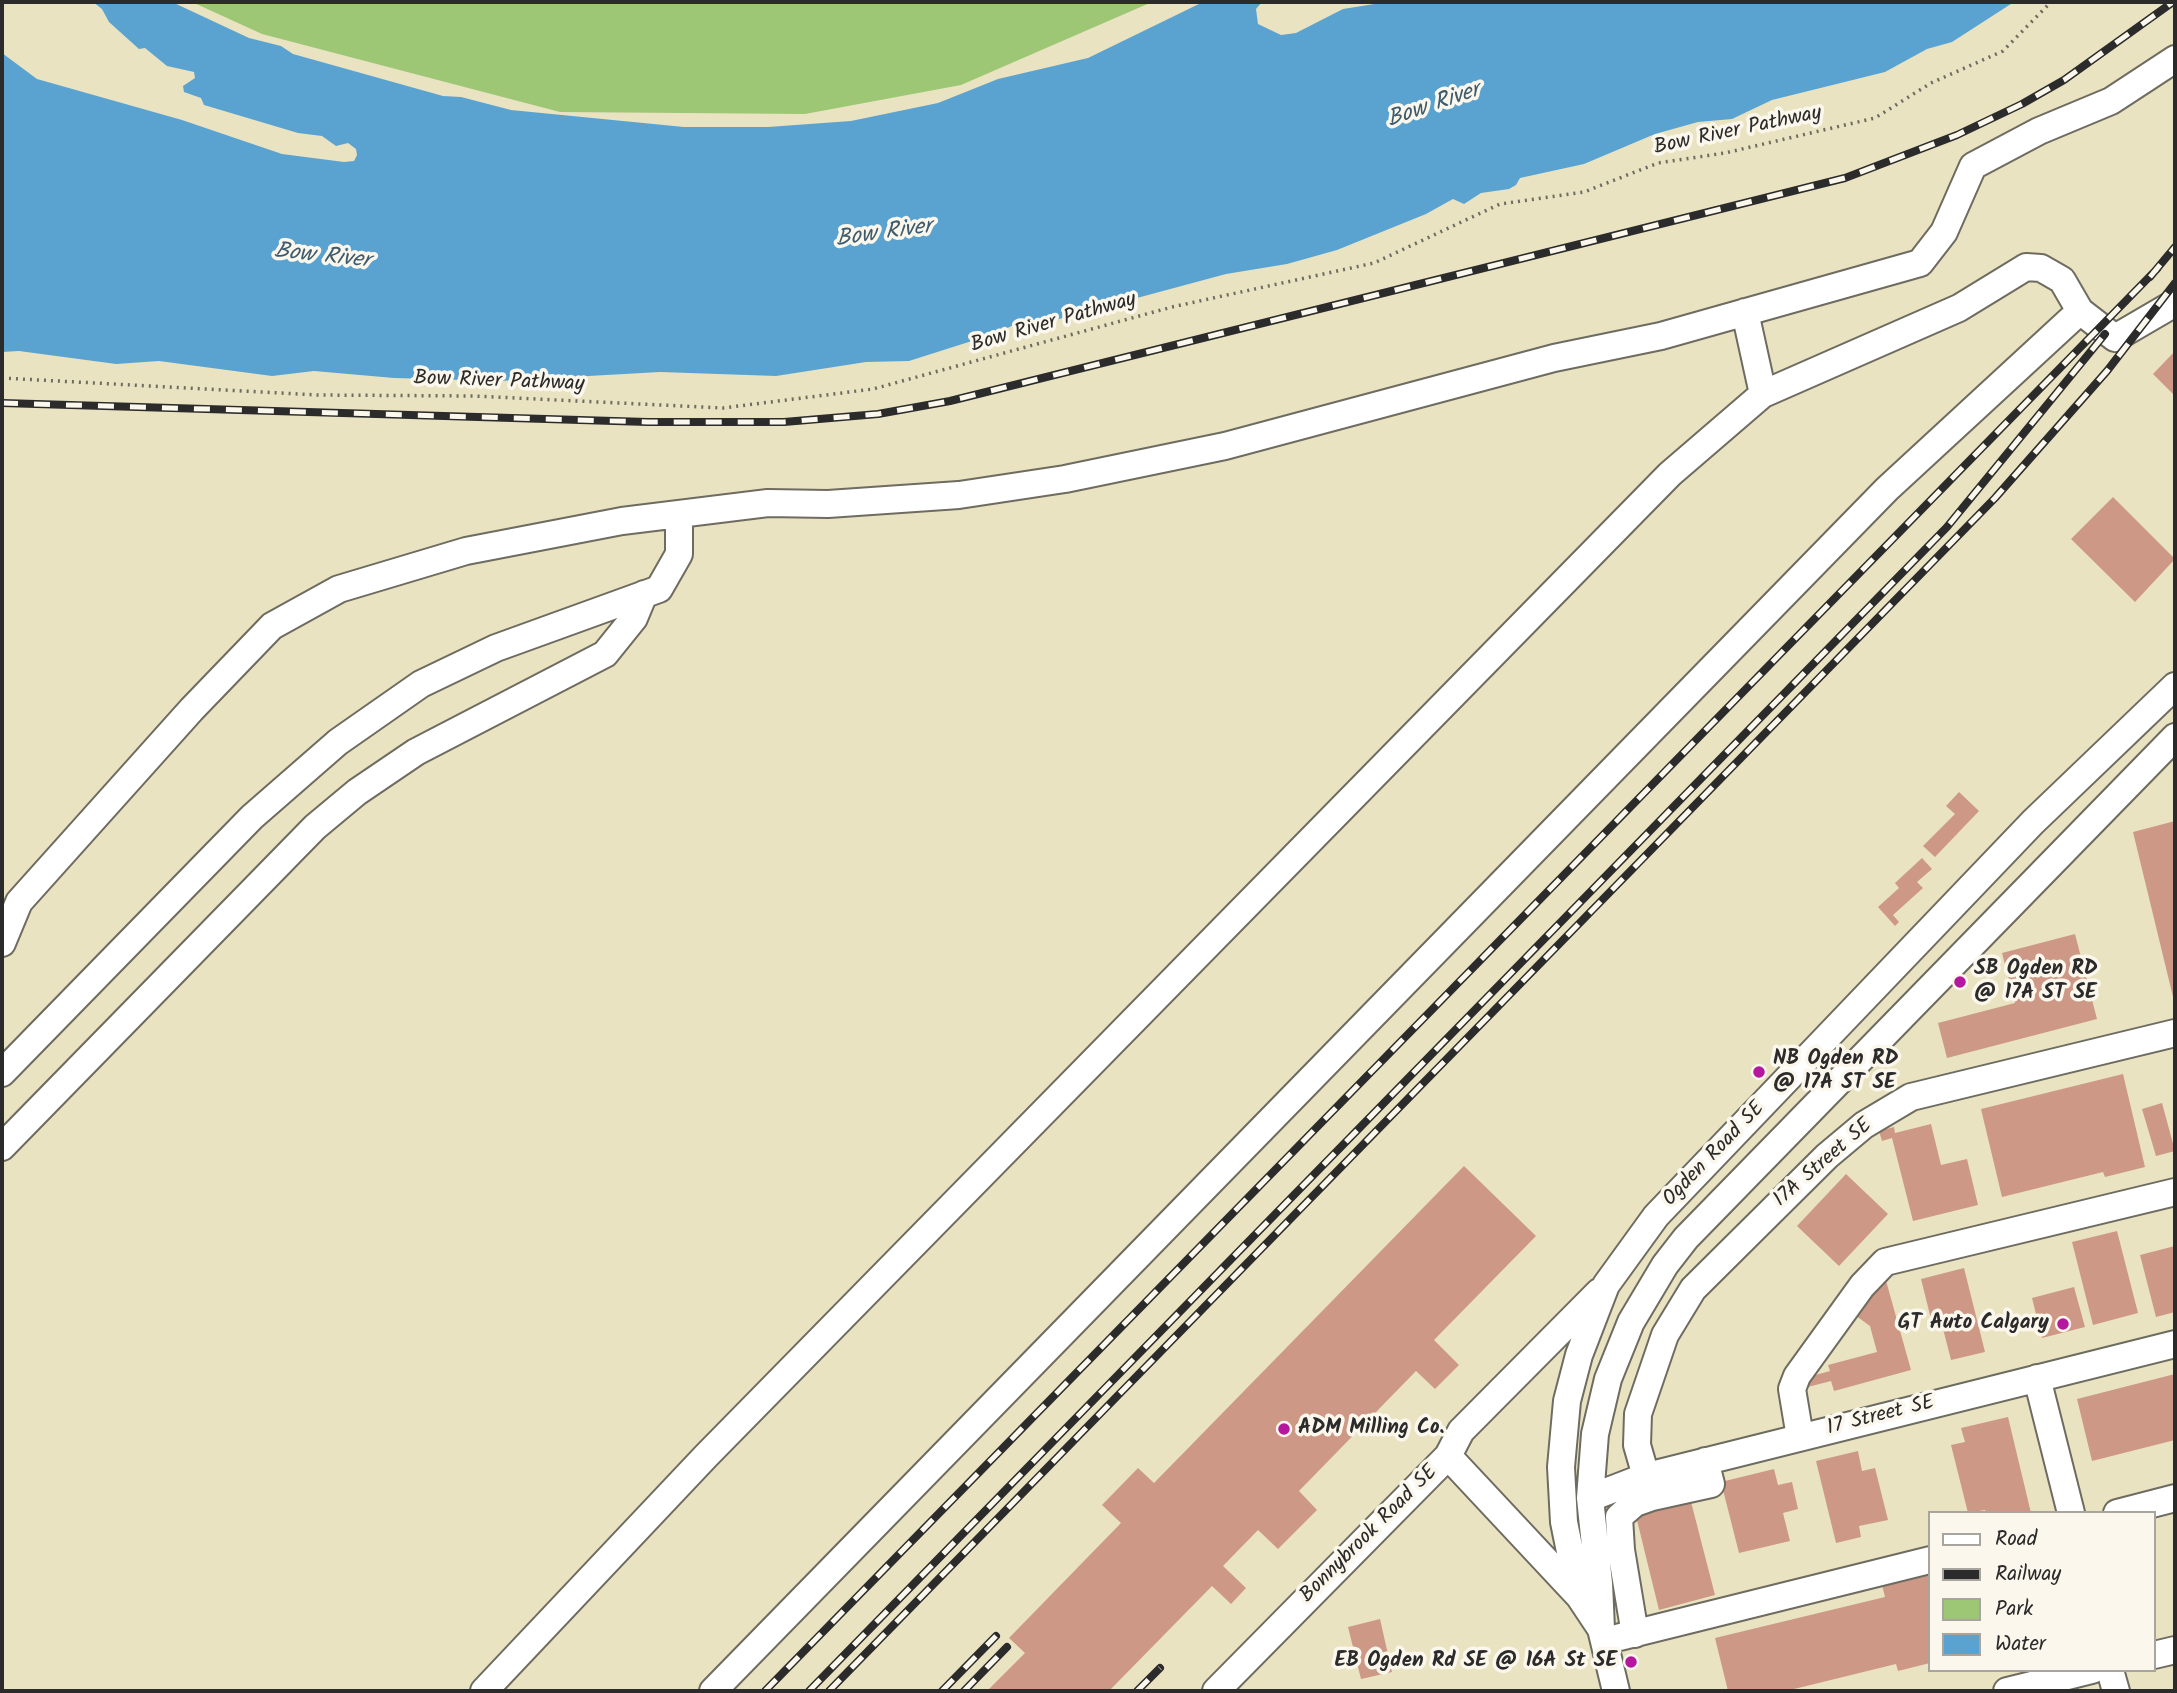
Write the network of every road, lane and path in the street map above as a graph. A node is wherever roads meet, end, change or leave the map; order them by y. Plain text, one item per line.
1 (2052, 2) edge
2 (2175, 59) edge
3 (2175, 303) edge
4 (2080, 310) junction
5 (1745, 312) junction
6 (2, 378) edge
7 (1763, 394) junction
8 (679, 514) junction
9 (643, 594) junction
10 (2175, 686) edge
11 (2175, 737) edge
12 (2, 943) edge
13 (2175, 1033) edge
14 (2, 1073) edge
15 (2, 1147) edge
16 (2175, 1192) edge
17 (1606, 1285) junction
18 (2175, 1344) edge
19 (2038, 1378) junction
20 (1800, 1437) junction
21 (1448, 1455) junction
22 (1649, 1487) junction
23 (1590, 1498) junction
24 (2175, 1498) edge
25 (2071, 1511) edge
26 (2125, 1511) edge
27 (1928, 1561) edge
28 (1579, 1596) junction
29 (1635, 1634) junction
30 (1602, 1635) junction
31 (2175, 1650) edge
32 (2156, 1655) edge
33 (2084, 1672) edge
34 (2111, 1672) edge
35 (484, 1691) edge
36 (713, 1691) edge
37 (1216, 1691) edge
38 (1616, 1691) edge
39 (2007, 1691) edge
40 (2116, 1691) edge

1 - 6 path, Bow River Pathway
2 - 5 street
3 - 4 street
4 - 7 street
4 - 36 street
5 - 7 street
5 - 8 street
7 - 35 street
8 - 9 street
8 - 12 street
9 - 14 street
9 - 15 street
10 - 17 street, Ogden Road SE
11 - 23 street, Ogden Road SE
13 - 22 street, 17A Street SE
16 - 20 street
17 - 21 street, Bonnybrook Road SE
17 - 28 street, Ogden Road SE
18 - 19 street, 17 Street SE
19 - 20 street, 17 Street SE
19 - 25 street
20 - 22 street, 17 Street SE
21 - 28 street, Ogden Road SE
21 - 37 street, Bonnybrook Road SE
22 - 23 street, 17 Street SE
22 - 29 street
23 - 30 street, Ogden Road SE
24 - 26 street
27 - 29 street
28 - 30 street, Ogden Road SE
29 - 30 street
30 - 38 street, Ogden Road SE
31 - 32 street
33 - 39 street
34 - 40 street

